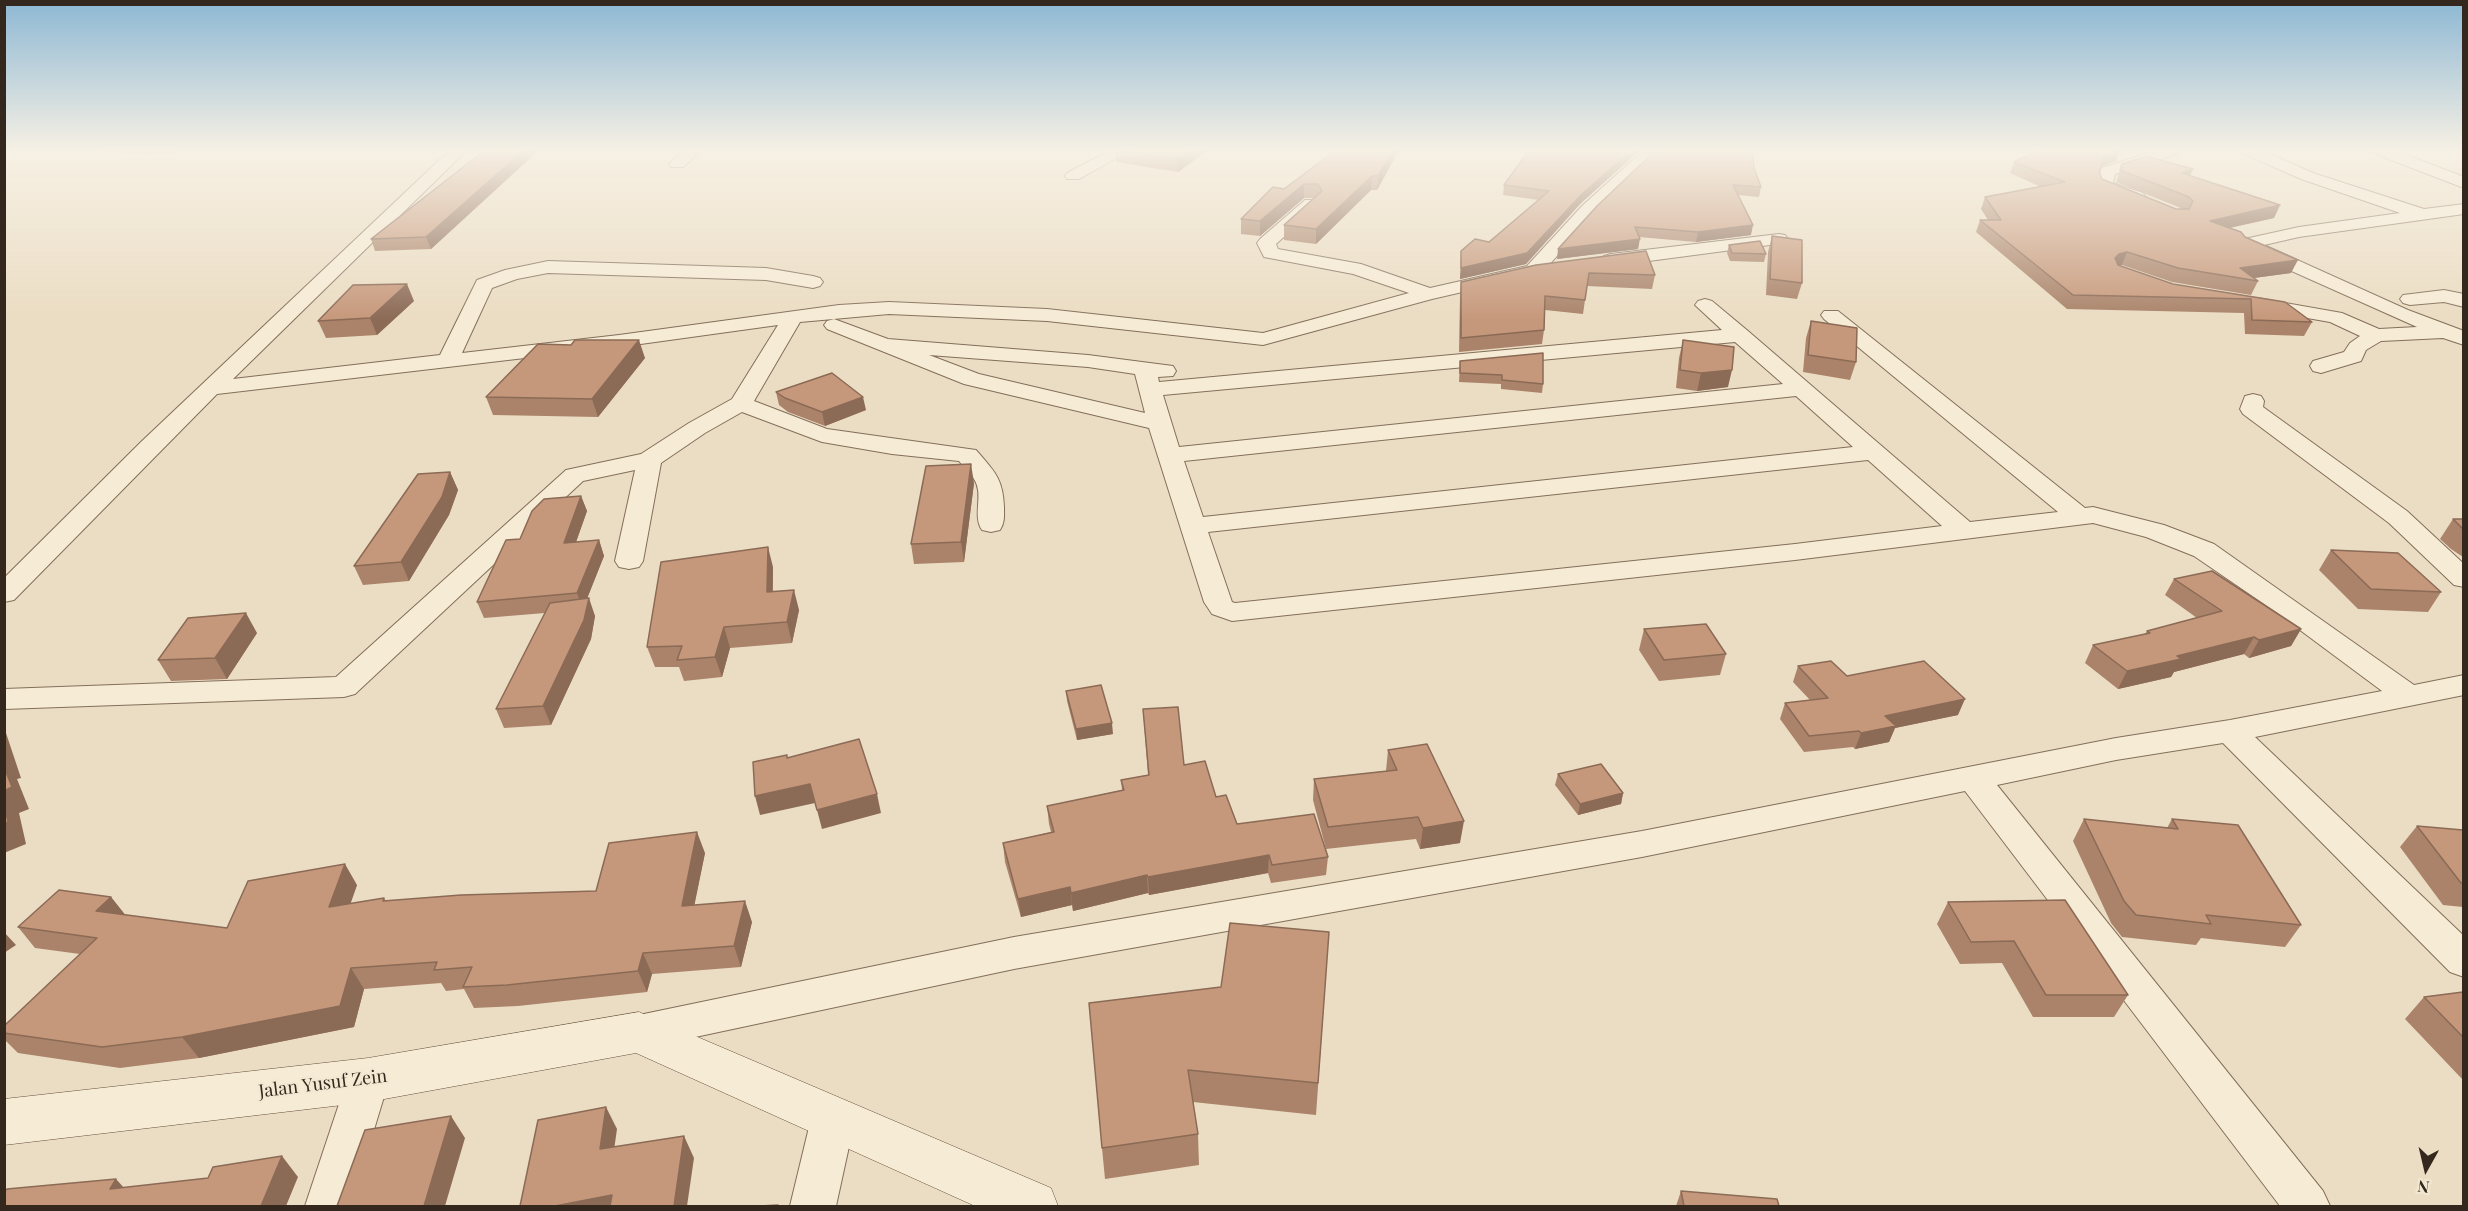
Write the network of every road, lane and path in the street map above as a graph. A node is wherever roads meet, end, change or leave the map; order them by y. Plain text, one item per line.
1 (400, 207) edge
2 (1308, 207) edge
3 (1592, 207) edge
4 (2399, 207) edge
5 (2463, 209) edge
6 (2425, 215) junction
7 (1779, 239) edge
8 (1593, 263) edge
9 (1557, 267) edge
10 (1534, 270) junction
11 (813, 282) dead end
12 (1428, 294) junction
13 (2410, 299) dead end
14 (2235, 300) edge
15 (2463, 301) edge
16 (1705, 304) dead end
17 (2385, 307) junction
18 (1831, 315) dead end
19 (793, 317) junction
20 (2335, 317) junction
21 (834, 325) dead end
22 (1741, 335) junction
23 (2376, 335) junction
24 (2456, 336) edge
25 (886, 345) junction
26 (448, 360) junction
27 (2321, 366) dead end
28 (1148, 379) junction
29 (210, 388) junction
30 (1803, 389) junction
31 (2253, 401) dead end
32 (741, 404) junction
33 (1159, 423) junction
34 (1874, 452) junction
35 (1170, 455) junction
36 (649, 460) junction
37 (2079, 516) junction
38 (991, 524) dead end
39 (1193, 526) junction
40 (1965, 532) junction
41 (629, 561) dead end
42 (2463, 579) edge
43 (4, 594) edge
44 (2444, 694) edge
45 (4, 699) edge
46 (2230, 731) junction
47 (1973, 778) junction
48 (2463, 962) edge
49 (639, 1032) junction
50 (368, 1080) junction
51 (14, 1114) edge
52 (833, 1119) junction
53 (328, 1206) edge
54 (813, 1206) edge
55 (1032, 1206) edge
56 (2307, 1206) edge

1 - 29 street
2 - 12 street
3 - 10 street
4 - 6 street
5 - 6 street
6 - 17 street
7 - 8 street
9 - 10 street
10 - 12 street
11 - 26 street
12 - 19 street
13 - 15 street
14 - 20 street
16 - 22 street
17 - 20 street
17 - 24 street
18 - 37 street
19 - 26 street
19 - 32 street
20 - 23 street
21 - 25 street
22 - 28 street
22 - 30 street
23 - 24 street
23 - 27 street
25 - 28 street
25 - 33 street
26 - 29 street
28 - 33 street
29 - 43 street
30 - 34 street
30 - 35 street
31 - 42 street
32 - 36 street
32 - 38 street
33 - 35 street
34 - 39 street
34 - 40 street
35 - 39 street
36 - 41 street
36 - 45 street
37 - 40 street
37 - 44 street
39 - 40 street
44 - 46 street
46 - 47 street
46 - 48 street
47 - 49 street
47 - 56 street
49 - 50 street, Jalan Yusuf Zein
49 - 52 street
50 - 51 street, Jalan Yusuf Zein
50 - 53 street
52 - 54 street
52 - 55 street

